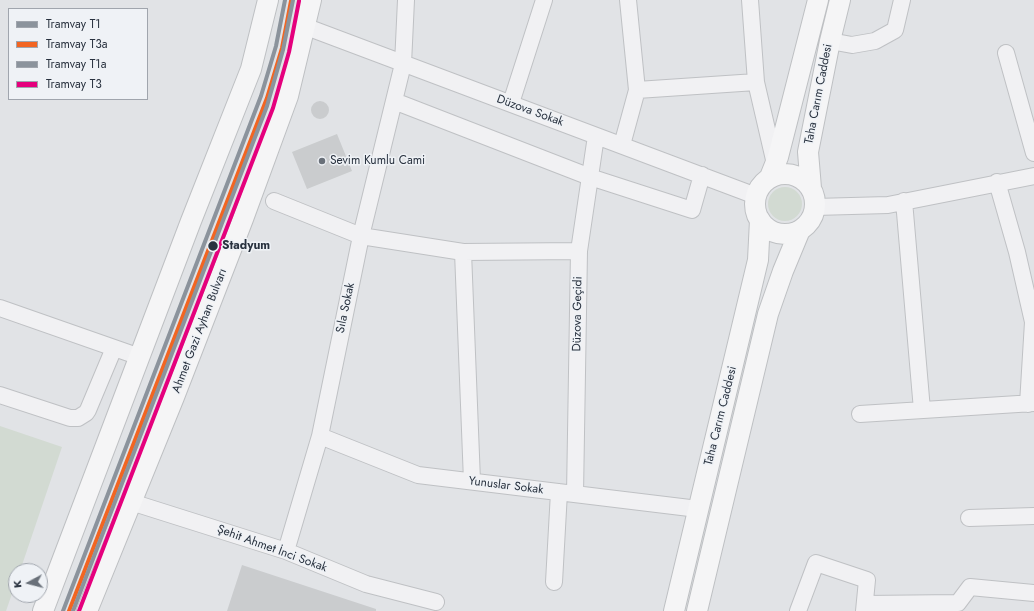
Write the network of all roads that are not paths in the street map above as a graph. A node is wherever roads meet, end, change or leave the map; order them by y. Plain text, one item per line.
1 (268, 0) edge
2 (310, 0) edge
3 (406, 0) edge
4 (544, 0) edge
5 (628, 0) edge
6 (750, 0) edge
7 (818, 0) edge
8 (840, 0) edge
9 (902, 0) edge
10 (304, 26) junction
11 (830, 41) junction
12 (1006, 53) dead end
13 (403, 64) junction
14 (756, 82) junction
15 (637, 90) junction
16 (394, 101) junction
17 (511, 103) junction
18 (596, 136) junction
19 (622, 145) junction
20 (1034, 153) edge
21 (773, 171) junction
22 (702, 175) junction
23 (1034, 176) edge
24 (590, 177) junction
25 (997, 182) junction
26 (756, 196) junction
27 (813, 198) junction
28 (274, 201) dead end
29 (904, 201) junction
30 (760, 220) junction
31 (800, 230) junction
32 (361, 236) junction
33 (578, 251) junction
34 (463, 252) junction
35 (0, 308) edge
36 (114, 348) junction
37 (140, 357) junction
38 (0, 395) edge
39 (1031, 404) edge
40 (922, 410) junction
41 (860, 414) dead end
42 (320, 436) junction
43 (472, 481) junction
44 (559, 492) junction
45 (575, 494) junction
46 (131, 502) junction
47 (698, 509) junction
48 (1034, 516) edge
49 (968, 518) dead end
50 (286, 551) junction
51 (554, 582) dead end
52 (1034, 593) edge
53 (436, 602) dead end
54 (865, 608) edge
55 (43, 611) edge
56 (87, 611) edge
57 (674, 611) edge
58 (697, 611) edge
59 (798, 611) edge

1 - 37 main road
2 - 10 main road, Ahmet Gazi Ayhan Bulvarı
3 - 13 street, Sıla Sokak
4 - 17 street
5 - 15 street
6 - 14 street
7 - 21 main road, Taha Carım Caddesi
8 - 11 main road, Taha Carım Caddesi
9 - 11 street
10 - 13 street, Düzova Sokak
10 - 46 main road, Ahmet Gazi Ayhan Bulvarı
11 - 27 main road, Taha Carım Caddesi
12 - 20 street
13 - 16 street, Sıla Sokak
13 - 17 street, Düzova Sokak
14 - 15 street
14 - 21 street
15 - 19 street
16 - 24 street
16 - 32 street, Sıla Sokak
17 - 18 street, Düzova Sokak
18 - 19 street, Düzova Sokak
18 - 24 street, Düzova Geçidi
19 - 22 street, Düzova Sokak
21 - 26 main road
21 - 27 main road
22 - 24 street
22 - 26 street, Düzova Sokak
23 - 25 street
24 - 33 street, Düzova Geçidi
25 - 29 street
25 - 39 street
26 - 30 main road
27 - 29 street
27 - 31 main road
28 - 32 street
29 - 40 street
30 - 31 main road
30 - 47 main road, Taha Carım Caddesi
31 - 58 main road, Taha Carım Caddesi
32 - 34 street
32 - 42 street, Sıla Sokak
33 - 34 street
33 - 45 street, Düzova Geçidi
34 - 43 street
35 - 36 street
36 - 37 street
36 - 38 street
37 - 55 main road
39 - 40 street
40 - 41 street
42 - 43 street, Yunuslar Sokak
42 - 50 street, Sıla Sokak
43 - 44 street, Yunuslar Sokak
44 - 45 street, Yunuslar Sokak
44 - 51 street
45 - 47 street, Yunuslar Sokak
46 - 50 street, Şehit Ahmet İnci Sokak
46 - 56 main road, Ahmet Gazi Ayhan Bulvarı
47 - 57 main road, Taha Carım Caddesi
48 - 49 street
50 - 53 street, Şehit Ahmet İnci Sokak
52 - 54 street
54 - 59 street

